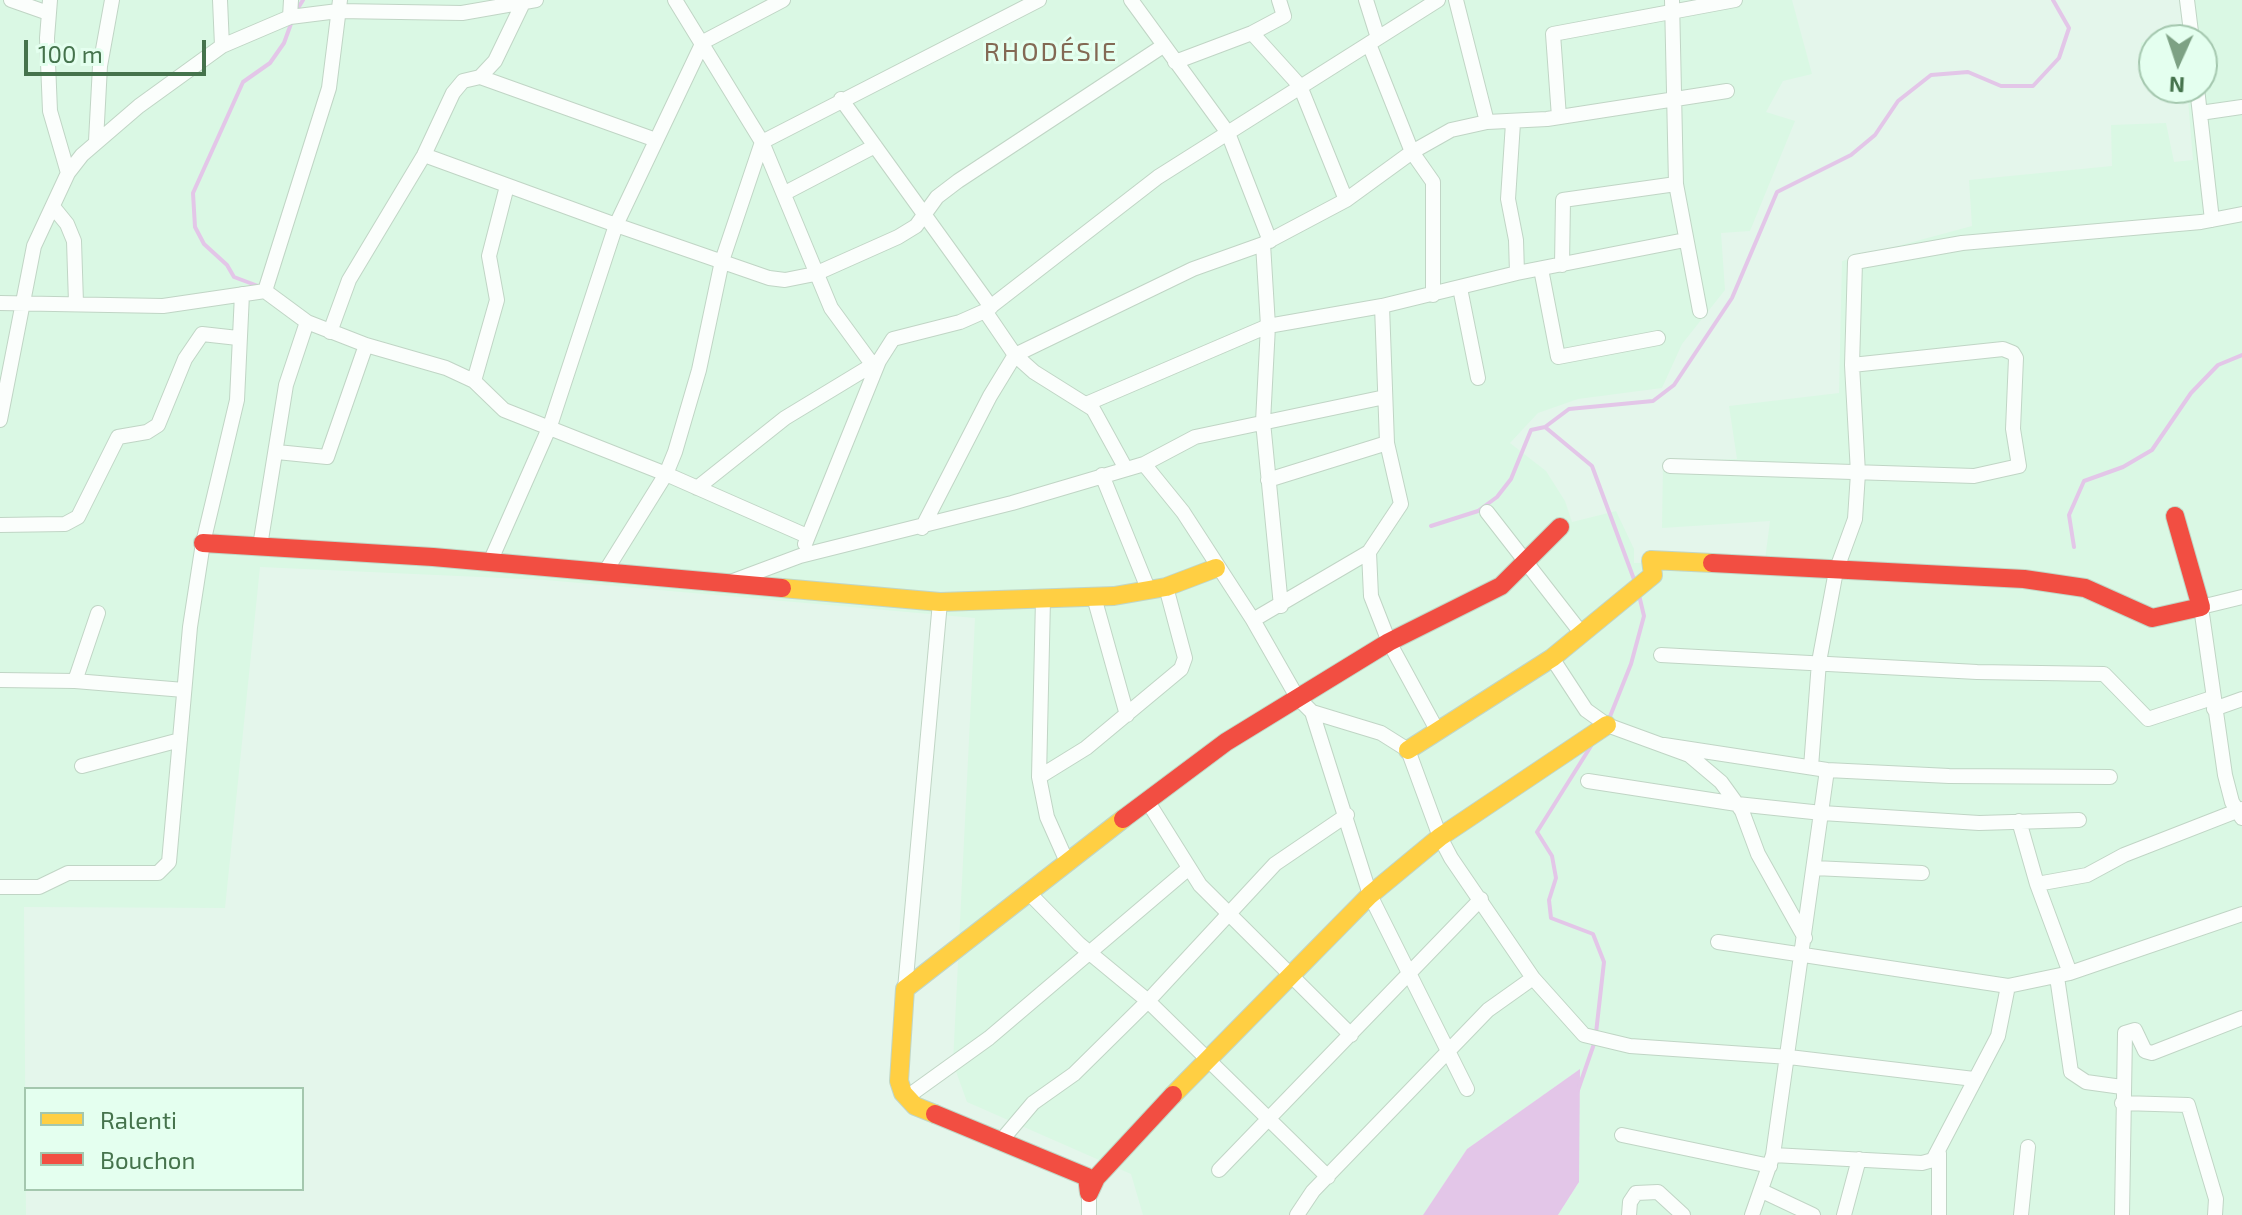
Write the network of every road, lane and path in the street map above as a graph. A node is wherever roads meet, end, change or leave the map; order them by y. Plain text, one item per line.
1 (11, 0) edge
2 (112, 0) edge
3 (220, 0) edge
4 (291, 0) edge
5 (675, 0) edge
6 (783, 0) edge
7 (1039, 0) edge
8 (1131, 0) edge
9 (1279, 0) edge
10 (1366, 0) edge
11 (1438, 0) edge
12 (1456, 0) edge
13 (1735, 0) edge
14 (2187, 0) edge
15 (529, 2) edge
16 (339, 5) edge
17 (1673, 6) edge
18 (49, 7) edge
19 (290, 17) junction
20 (2190, 24) edge
21 (1252, 33) junction
22 (1374, 41) junction
23 (703, 42) junction
24 (222, 46) junction
25 (1163, 46) junction
26 (1175, 62) junction
27 (480, 77) junction
28 (1300, 86) junction
29 (1727, 91) dead end
30 (841, 99) junction
31 (1676, 100) junction
32 (2199, 104) edge
33 (2242, 107) edge
34 (2200, 113) junction
35 (1559, 117) junction
36 (1487, 122) junction
37 (1513, 123) junction
38 (1228, 133) junction
39 (656, 140) junction
40 (96, 141) junction
41 (762, 142) junction
42 (875, 146) junction
43 (1412, 152) junction
44 (424, 155) junction
45 (68, 173) junction
46 (1676, 184) junction
47 (507, 186) junction
48 (785, 193) junction
49 (1346, 200) junction
50 (54, 208) junction
51 (2242, 214) edge
52 (926, 215) junction
53 (2212, 220) junction
54 (616, 225) junction
55 (1685, 240) junction
56 (1266, 242) junction
57 (722, 261) junction
58 (1562, 265) junction
59 (1541, 269) junction
60 (1517, 273) junction
61 (815, 274) junction
62 (1460, 288) junction
63 (265, 291) junction
64 (242, 294) junction
65 (1433, 295) junction
66 (0, 303) edge
67 (22, 303) junction
68 (76, 303) junction
69 (1382, 306) junction
70 (988, 309) junction
71 (1700, 311) dead end
72 (307, 322) junction
73 (1268, 326) junction
74 (330, 332) junction
75 (238, 338) junction
76 (1658, 338) dead end
77 (366, 345) junction
78 (1015, 355) junction
79 (875, 363) junction
80 (1852, 365) junction
81 (1478, 378) dead end
82 (474, 381) junction
83 (1385, 397) junction
84 (1086, 404) junction
85 (0, 420) edge
86 (1263, 422) junction
87 (550, 426) junction
88 (1387, 443) junction
89 (277, 452) junction
90 (1144, 464) junction
91 (1670, 466) dead end
92 (1126, 469) junction
93 (1858, 473) junction
94 (666, 474) junction
95 (1102, 475) junction
96 (1268, 480) junction
97 (697, 488) junction
98 (1487, 512) dead end
99 (2175, 516) dead end
100 (0, 525) edge
101 (1560, 527) dead end
102 (922, 528) junction
103 (807, 536) junction
104 (203, 543) junction
105 (260, 546) junction
106 (1369, 552) junction
107 (800, 556) junction
108 (1523, 560) junction
109 (490, 562) junction
110 (1216, 568) junction
111 (1836, 571) junction
112 (605, 572) junction
113 (725, 583) junction
114 (1158, 589) junction
115 (1094, 597) junction
116 (2242, 597) edge
117 (1043, 599) junction
118 (940, 602) junction
119 (1281, 606) junction
120 (2201, 607) junction
121 (98, 613) dead end
122 (1253, 620) junction
123 (1582, 634) junction
124 (1389, 642) junction
125 (1661, 655) dead end
126 (1552, 658) junction
127 (1819, 662) junction
128 (1, 676) edge
129 (75, 681) junction
130 (184, 690) junction
131 (1297, 697) junction
132 (2242, 699) edge
133 (2213, 703) junction
134 (1312, 712) junction
135 (1127, 715) junction
136 (1607, 725) junction
137 (1437, 730) junction
138 (180, 740) junction
139 (1664, 745) junction
140 (1408, 750) junction
141 (82, 766) dead end
142 (1811, 767) junction
143 (1827, 770) junction
144 (1039, 777) junction
145 (2110, 777) dead end
146 (1588, 781) dead end
147 (1148, 802) junction
148 (1737, 804) junction
149 (1822, 813) junction
150 (2240, 813) edge
151 (1347, 815) junction
152 (2079, 820) dead end
153 (2019, 821) junction
154 (1440, 837) junction
155 (1067, 862) junction
156 (1189, 868) junction
157 (1814, 868) junction
158 (1922, 873) dead end
159 (2037, 884) junction
160 (0, 887) edge
161 (1029, 893) junction
162 (1370, 895) junction
163 (1481, 899) junction
164 (1227, 912) junction
165 (2242, 914) edge
166 (1805, 938) junction
167 (1718, 942) dead end
168 (1091, 952) junction
169 (1803, 955) junction
170 (1290, 972) junction
171 (1411, 972) junction
172 (2063, 975) junction
173 (1533, 978) junction
174 (2008, 986) junction
175 (905, 989) junction
176 (1148, 1001) junction
177 (2242, 1018) edge
178 (1351, 1035) junction
179 (1449, 1052) junction
180 (1789, 1057) junction
181 (1207, 1059) junction
182 (1974, 1079) junction
183 (1467, 1089) dead end
184 (2122, 1095) junction
185 (907, 1097) junction
186 (1269, 1119) junction
187 (1622, 1135) dead end
188 (1000, 1142) junction
189 (2028, 1147) dead end
190 (1939, 1153) junction
191 (1859, 1159) junction
192 (1772, 1161) junction
193 (1219, 1170) dead end
194 (1328, 1177) junction
195 (1762, 1191) junction
196 (1089, 1193) junction
197 (1089, 1215) edge
198 (1297, 1215) edge
199 (1629, 1215) edge
200 (1683, 1215) edge
201 (1752, 1215) edge
202 (1813, 1215) edge
203 (1844, 1215) edge
204 (1939, 1215) edge
205 (2021, 1215) edge
206 (2122, 1215) edge
207 (2215, 1215) edge

1 - 18 street
2 - 40 street
3 - 24 street
4 - 19 street
5 - 23 street
6 - 23 street
7 - 30 street
8 - 25 street
9 - 21 street
10 - 22 street
11 - 22 street
12 - 36 street
13 - 17 street
14 - 20 street
15 - 16 street
15 - 27 street
16 - 19 street
16 - 63 street
17 - 31 street
17 - 35 street
18 - 45 street
19 - 24 street
21 - 26 street
21 - 28 street
22 - 28 street
22 - 43 street
23 - 39 street
23 - 41 street
24 - 40 street
25 - 26 street
25 - 52 street
26 - 38 street
27 - 39 street
27 - 44 street
28 - 38 street
28 - 49 street
29 - 31 street
30 - 41 street
30 - 42 street
31 - 35 street
31 - 46 street
32 - 34 street
33 - 34 street
34 - 53 street
35 - 37 street
36 - 37 street
36 - 43 street
37 - 60 street
38 - 56 street
38 - 70 street
39 - 54 street
40 - 45 street
41 - 48 street
41 - 57 street
42 - 48 street
42 - 52 street
43 - 49 street
43 - 65 street
44 - 47 street
44 - 74 street
45 - 50 street
46 - 55 street
46 - 58 street
47 - 54 street
47 - 82 street
48 - 61 street
49 - 56 street
50 - 67 street
50 - 68 street
51 - 53 street
52 - 61 street
52 - 70 street
53 - 80 street
54 - 57 street
54 - 87 street
55 - 58 street
55 - 71 street
56 - 73 street
56 - 78 street
57 - 61 street
57 - 94 street
58 - 59 street
59 - 60 street
59 - 76 street
60 - 62 street
61 - 79 street
62 - 65 street
62 - 81 street
63 - 64 street
63 - 72 street
64 - 68 street
64 - 75 street
65 - 69 street
66 - 67 street
67 - 68 street
67 - 85 street
69 - 73 street
69 - 83 street
70 - 78 street
70 - 79 street
72 - 74 street
72 - 89 street
73 - 84 street
73 - 86 street
74 - 77 street
75 - 100 street
75 - 104 street
77 - 82 street
77 - 89 street
78 - 84 street
78 - 102 street
79 - 97 street
79 - 103 street
80 - 93 street
80 - 93 street
82 - 87 street
83 - 86 street
83 - 88 street
84 - 92 street
86 - 90 street
86 - 96 street
87 - 94 street
87 - 109 street
88 - 96 street
88 - 106 street
89 - 105 street
90 - 92 street
90 - 110 street
91 - 93 street
92 - 95 street
93 - 111 street
94 - 97 street
94 - 112 street
95 - 102 street
95 - 114 street
96 - 119 street
97 - 103 street
98 - 108 street
99 - 120 street
101 - 108 street
102 - 107 street
103 - 107 street
104 - 105 street
104 - 130 street
105 - 109 street
106 - 119 street
106 - 124 street
107 - 113 street
108 - 123 street
108 - 124 street
109 - 112 street
110 - 114 street
110 - 122 street
111 - 120 street
111 - 123 street
111 - 127 street
112 - 113 street
113 - 118 street
114 - 115 street
114 - 135 street
115 - 117 street
115 - 135 street
116 - 120 street
117 - 118 street
117 - 144 street
118 - 175 street
119 - 122 street
120 - 133 street
121 - 129 street
122 - 131 street
123 - 126 street
124 - 131 street
124 - 137 street
125 - 127 street
126 - 136 street
126 - 137 street
127 - 133 street
127 - 142 street
128 - 129 street
129 - 130 street
130 - 138 street
131 - 134 street
131 - 147 street
132 - 133 street
133 - 150 street
134 - 140 street
134 - 151 street
135 - 144 street
136 - 139 street
136 - 154 street
137 - 140 street
138 - 141 street
138 - 160 street
139 - 142 street
139 - 148 street
140 - 154 street
142 - 143 street
143 - 145 street
143 - 149 street
144 - 155 street
146 - 148 street
147 - 155 street
147 - 156 street
148 - 149 street
148 - 166 street
149 - 153 street
149 - 157 street
150 - 159 street
151 - 162 street
151 - 164 street
152 - 153 street
153 - 159 street
154 - 162 street
154 - 163 street
155 - 161 street
156 - 164 street
156 - 168 street
157 - 158 street
157 - 166 street
159 - 172 street
161 - 168 street
161 - 175 street
162 - 170 street
162 - 171 street
163 - 171 street
163 - 173 street
164 - 170 street
164 - 176 street
165 - 172 street
166 - 169 street
167 - 169 street
168 - 176 street
168 - 185 street
169 - 174 street
169 - 180 street
170 - 178 street
170 - 181 street
171 - 178 street
171 - 179 street
172 - 174 street
172 - 184 street
173 - 179 street
173 - 180 street
174 - 182 street
175 - 185 street
176 - 181 street
176 - 188 street
177 - 184 street
178 - 186 street
179 - 183 street
179 - 194 street
180 - 182 street
180 - 192 street
181 - 186 street
181 - 196 street
182 - 190 street
184 - 206 street
184 - 207 street
185 - 188 street
186 - 193 street
186 - 194 street
187 - 192 street
188 - 196 street
189 - 205 street
190 - 191 street
190 - 204 street
191 - 192 street
191 - 203 street
192 - 195 street
194 - 198 street
195 - 201 street
195 - 202 street
196 - 197 street
199 - 200 street

